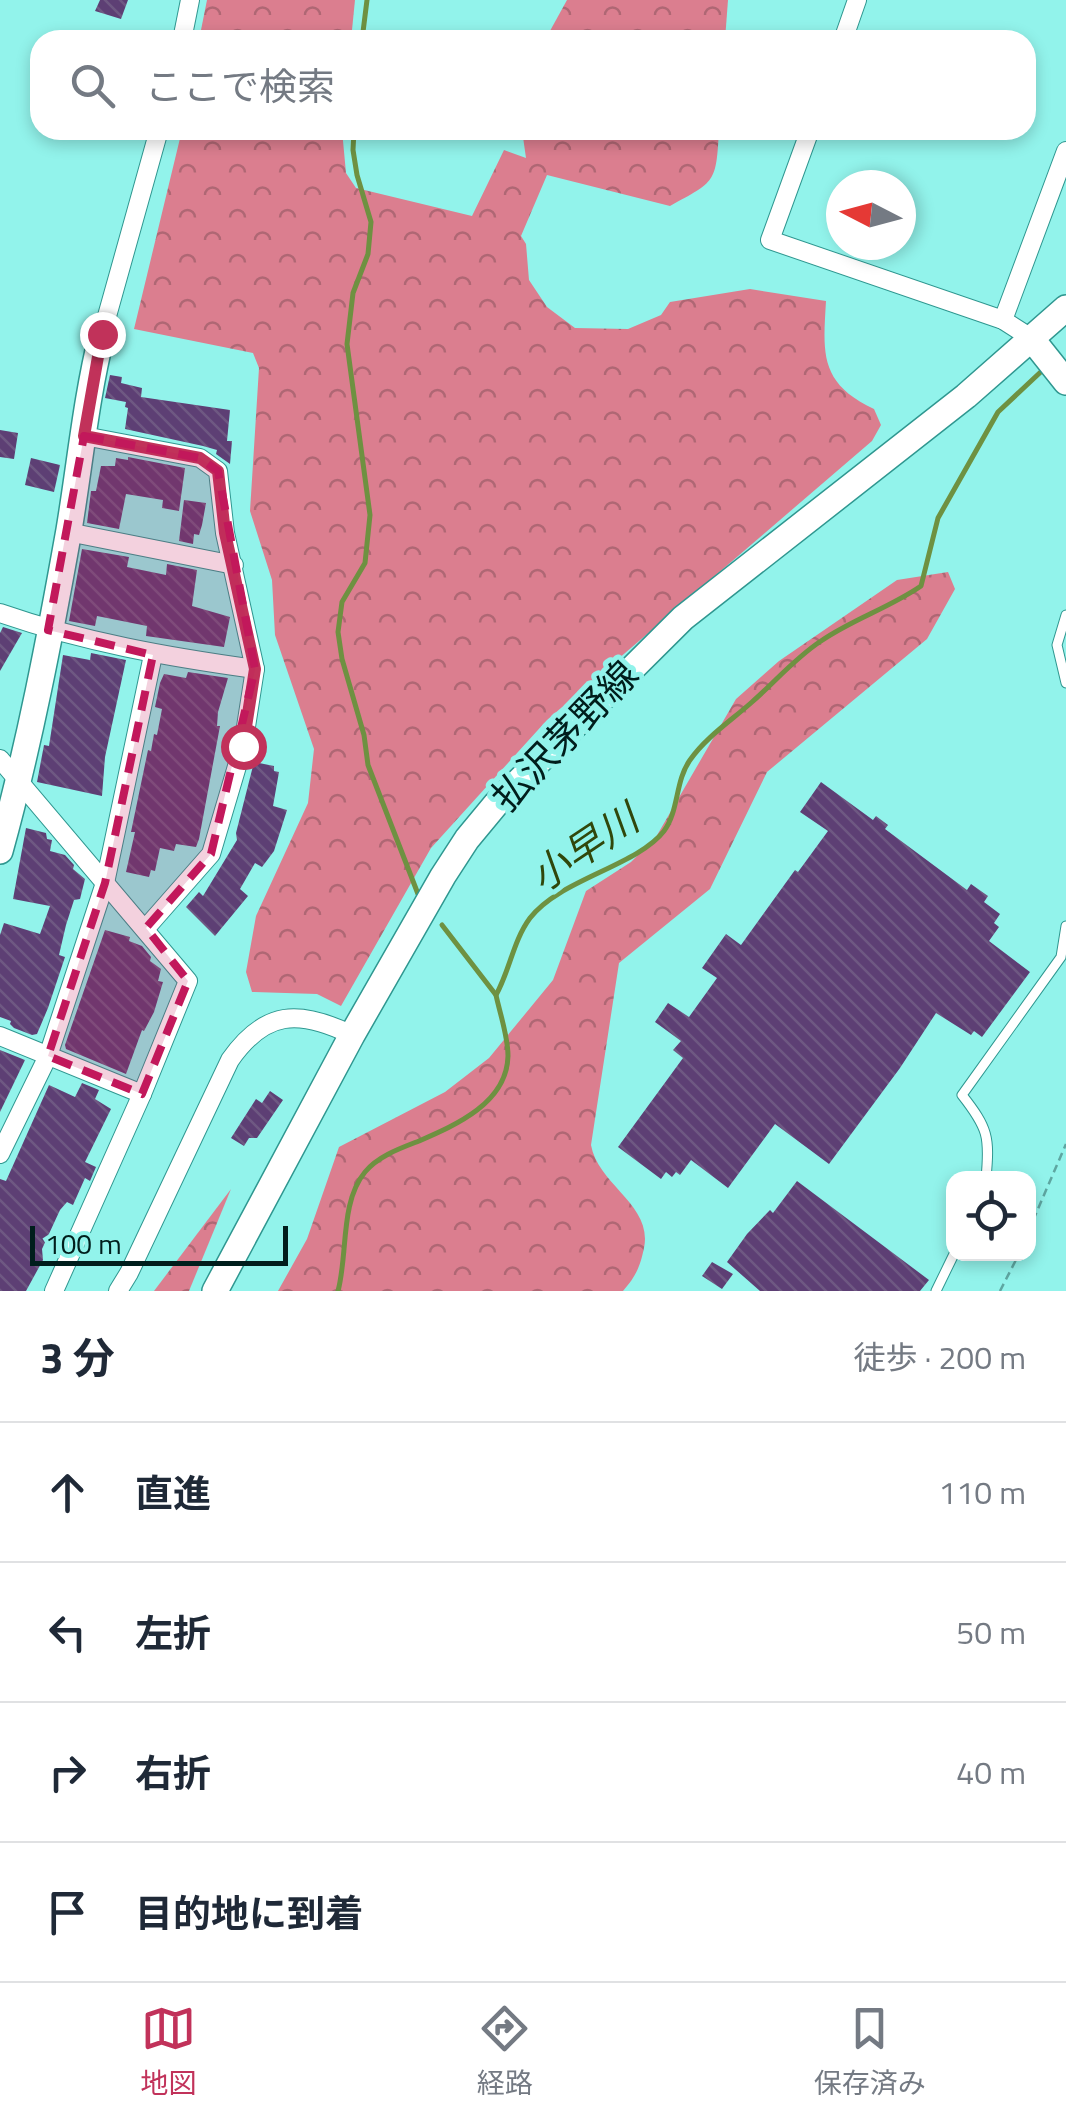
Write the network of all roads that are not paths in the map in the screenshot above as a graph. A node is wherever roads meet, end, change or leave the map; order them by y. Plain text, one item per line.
1 (190, 0) edge
2 (857, 0) edge
3 (184, 30) edge
4 (846, 30) edge
5 (156, 140) edge
6 (806, 140) edge
7 (1066, 151) edge
8 (1066, 308) edge
9 (1004, 320) junction
10 (102, 334) joint
11 (1031, 338) junction
12 (1066, 382) edge
13 (84, 436) junction
14 (68, 532) junction
15 (234, 565) junction
16 (0, 613) edge
17 (1066, 615) edge
18 (48, 630) junction
19 (152, 654) junction
20 (255, 669) junction
21 (1066, 683) edge
22 (0, 759) edge
23 (20, 778) junction
24 (0, 851) edge
25 (105, 883) junction
26 (1066, 926) edge
27 (146, 928) junction
28 (352, 1035) junction
29 (0, 1036) edge
30 (48, 1056) junction
31 (142, 1094) junction
32 (0, 1154) edge
33 (987, 1171) edge
34 (951, 1261) edge
35 (54, 1291) edge
36 (118, 1291) edge
37 (215, 1291) edge
38 (936, 1291) edge

1 - 3 street
2 - 4 street
5 - 10 street
6 - 9 street
7 - 9 street
8 - 11 main road, 払沢茅野線
9 - 11 street
10 - 13 main road
11 - 12 main road
11 - 28 main road, 払沢茅野線
13 - 14 main road
13 - 15 street
14 - 15 street
14 - 18 main road
15 - 20 street
16 - 18 street
17 - 21 lane
18 - 19 street
18 - 23 main road
19 - 20 street
19 - 25 street
20 - 27 street
22 - 23 street
23 - 24 main road
23 - 25 street
25 - 27 street
25 - 30 street
26 - 33 lane
27 - 31 street
28 - 36 street
28 - 37 main road, 払沢茅野線
29 - 30 street
30 - 31 street
30 - 32 street
31 - 35 street
34 - 38 lane

